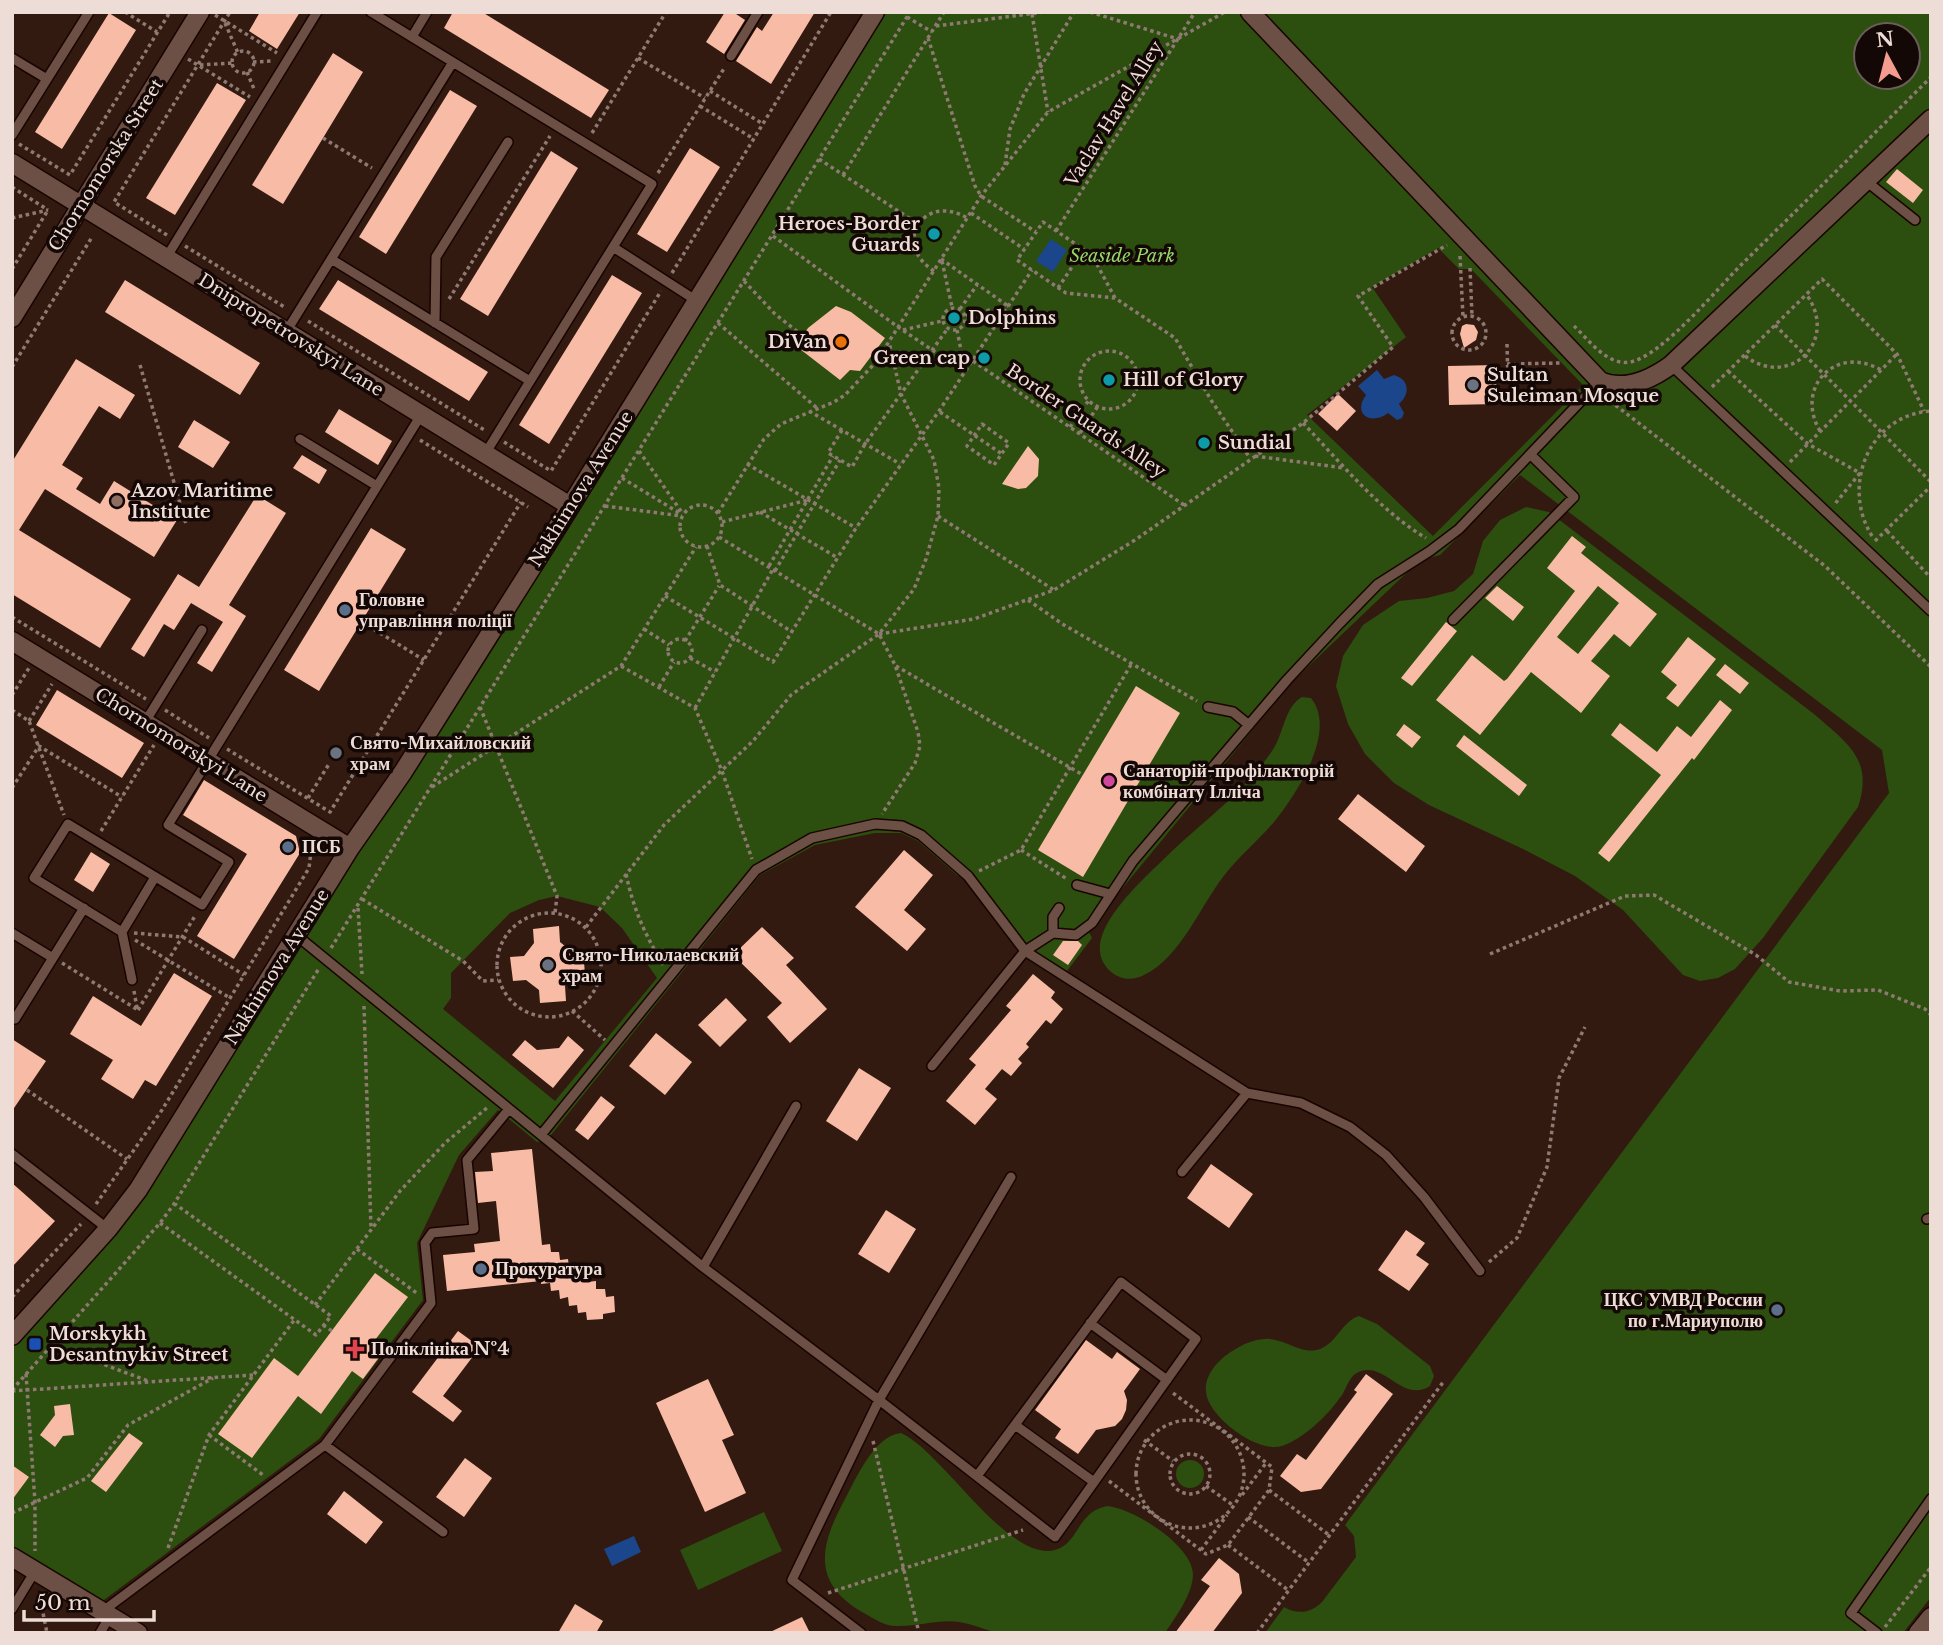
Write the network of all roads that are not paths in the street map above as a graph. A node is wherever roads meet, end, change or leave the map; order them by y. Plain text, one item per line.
1 (89, 12) edge
2 (200, 12) edge
3 (317, 12) edge
4 (371, 12) edge
5 (427, 12) edge
6 (758, 12) edge
7 (875, 12) edge
8 (1250, 12) edge
9 (412, 37) junction
10 (731, 56) road end
11 (12, 58) edge
12 (453, 62) junction
13 (47, 79) junction
14 (1931, 119) edge
15 (12, 137) edge
16 (508, 142) dead end
17 (12, 163) edge
18 (1866, 181) junction
19 (81, 206) junction
20 (1915, 220) dead end
21 (613, 247) junction
22 (166, 258) junction
23 (331, 259) junction
24 (697, 301) junction
25 (12, 318) edge
26 (435, 323) junction
27 (286, 332) junction
28 (1671, 365) junction
29 (530, 381) junction
30 (1597, 385) junction
31 (421, 415) junction
32 (300, 439) dead end
33 (485, 454) junction
34 (1531, 455) junction
35 (377, 486) junction
36 (570, 506) junction
37 (1931, 611) edge
38 (1454, 620) dead end
39 (202, 630) dead end
40 (12, 641) edge
41 (1208, 707) road end
42 (145, 722) junction
43 (1249, 725) junction
44 (208, 761) junction
45 (350, 848) junction
46 (155, 877) junction
47 (1077, 885) road end
48 (1110, 894) junction
49 (83, 908) junction
50 (1059, 908) dead end
51 (122, 932) junction
52 (12, 933) edge
53 (1053, 933) junction
54 (296, 935) junction
55 (1026, 951) junction
56 (53, 958) junction
57 (132, 980) road end
58 (12, 1017) edge
59 (932, 1066) dead end
60 (1247, 1093) junction
61 (796, 1106) dead end
62 (509, 1109) junction
63 (541, 1135) junction
64 (12, 1154) edge
65 (1182, 1172) dead end
66 (1012, 1177) dead end
67 (108, 1229) junction
68 (703, 1267) junction
69 (1480, 1271) road end
70 (1090, 1323) junction
71 (12, 1336) edge
72 (1165, 1383) junction
73 (878, 1400) junction
74 (1015, 1425) junction
75 (325, 1446) junction
76 (976, 1476) junction
77 (1097, 1478) junction
78 (1931, 1499) edge
79 (443, 1532) dead end
80 (12, 1557) edge
81 (35, 1571) junction
82 (12, 1609) edge
83 (106, 1614) junction
84 (1931, 1617) edge
85 (100, 1633) edge
86 (138, 1633) edge
87 (861, 1633) edge
88 (1879, 1633) edge
89 (1919, 1633) edge

1 - 13 lane
2 - 19 main road, Chornomorska Street
3 - 22 lane
4 - 9 lane
5 - 9 lane
6 - 10 lane
7 - 24 main road, Nakhimova Avenue
8 - 30 main road
9 - 12 lane
11 - 13 lane
12 - 21 lane
12 - 23 lane
13 - 15 lane
14 - 18 main road
16 - 26 lane
17 - 19 main road, Dnipropetrovskyi Lane
18 - 20 lane
18 - 28 main road
19 - 22 main road, Dnipropetrovskyi Lane
19 - 25 main road, Chornomorska Street
21 - 24 lane
21 - 29 lane
22 - 27 main road, Dnipropetrovskyi Lane
23 - 26 lane
23 - 27 lane
24 - 36 main road, Nakhimova Avenue
26 - 29 lane
27 - 31 main road, Dnipropetrovskyi Lane
28 - 30 main road
28 - 37 lane
29 - 33 lane
30 - 34 lane
31 - 33 main road, Dnipropetrovskyi Lane
31 - 35 lane
32 - 35 lane
33 - 36 main road, Dnipropetrovskyi Lane
34 - 38 lane
34 - 43 lane
35 - 44 lane
36 - 45 main road, Nakhimova Avenue
39 - 42 lane
40 - 42 main road, Chornomorskyi Lane
41 - 43 lane
42 - 44 main road, Chornomorskyi Lane
43 - 48 lane
44 - 45 main road, Chornomorskyi Lane
44 - 46 lane
45 - 54 main road, Nakhimova Avenue
46 - 49 lane
46 - 51 lane
47 - 48 lane
48 - 53 lane
49 - 51 lane
49 - 56 lane
50 - 53 lane
51 - 57 lane
52 - 56 lane
53 - 55 lane
54 - 62 lane
54 - 67 main road, Nakhimova Avenue
55 - 59 lane
55 - 60 lane
55 - 63 lane
56 - 58 lane
60 - 65 lane
60 - 69 lane
61 - 68 lane
62 - 63 lane
62 - 75 lane
63 - 68 lane
64 - 67 lane
66 - 73 lane
67 - 71 main road, Nakhimova Avenue
68 - 73 lane
70 - 72 lane
70 - 72 lane
70 - 74 lane
72 - 77 lane
73 - 76 lane
73 - 87 lane
74 - 76 lane
74 - 77 lane
75 - 79 lane
75 - 83 lane
76 - 77 lane
78 - 88 lane
80 - 81 main road
81 - 82 lane
81 - 83 main road
83 - 85 lane
83 - 86 main road
84 - 89 main road

